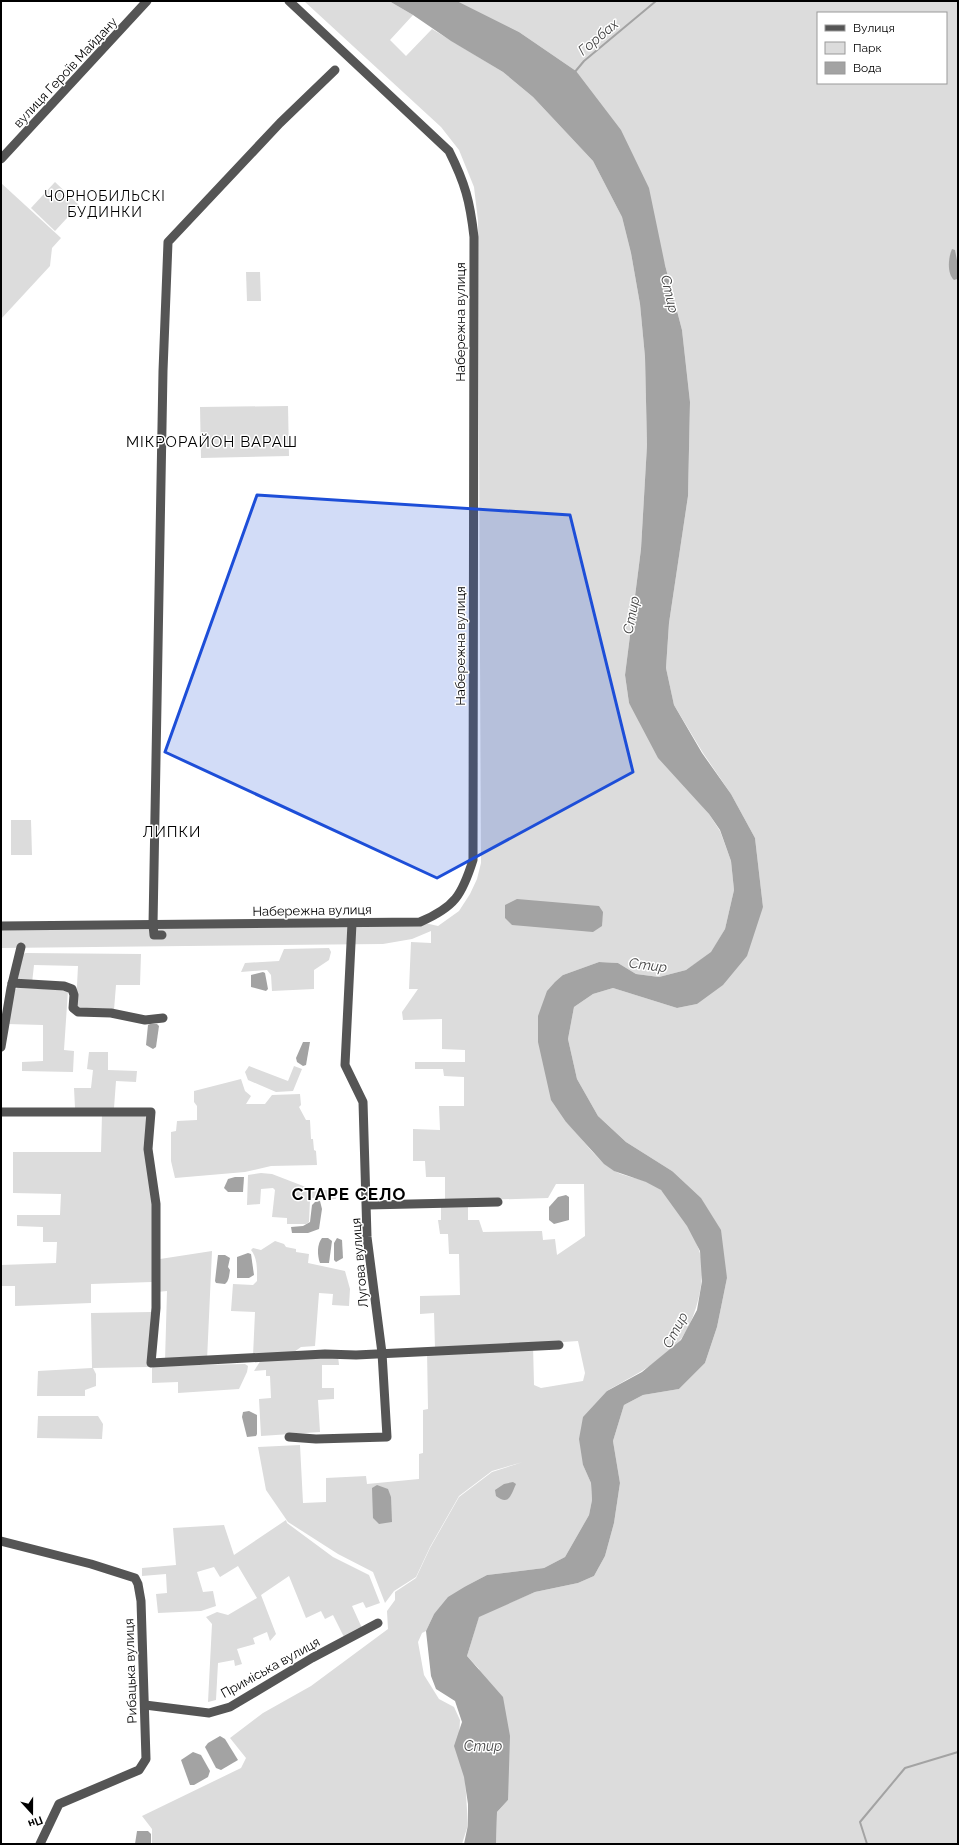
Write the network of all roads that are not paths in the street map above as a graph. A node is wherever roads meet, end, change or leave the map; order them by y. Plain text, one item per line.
1 (147, 1) edge
2 (289, 1) edge
3 (335, 70) dead end
4 (1, 159) edge
5 (352, 923) junction
6 (154, 924) junction
7 (1, 926) edge
8 (162, 935) dead end
9 (22, 947) dead end
10 (12, 983) junction
11 (163, 1018) dead end
12 (1, 1047) edge
13 (1, 1112) edge
14 (498, 1202) dead end
15 (368, 1205) junction
16 (559, 1345) dead end
17 (382, 1353) junction
18 (289, 1437) dead end
19 (1, 1541) edge
20 (378, 1623) dead end
21 (145, 1706) junction
22 (40, 1844) edge

1 - 4 street, вулиця Героїв Майдану
2 - 5 street, Набережна вулиця
3 - 6 street
5 - 6 street, Набережна вулиця
5 - 15 street, Лугова вулиця
6 - 7 street, Набережна вулиця
6 - 8 street
9 - 10 street
10 - 11 street
10 - 12 street
13 - 17 street
14 - 15 street
15 - 17 street, Лугова вулиця
16 - 17 street
17 - 18 street, Лугова вулиця
19 - 21 street, Рибацька вулиця
20 - 21 street, Приміська вулиця
21 - 22 street, Рибацька вулиця

